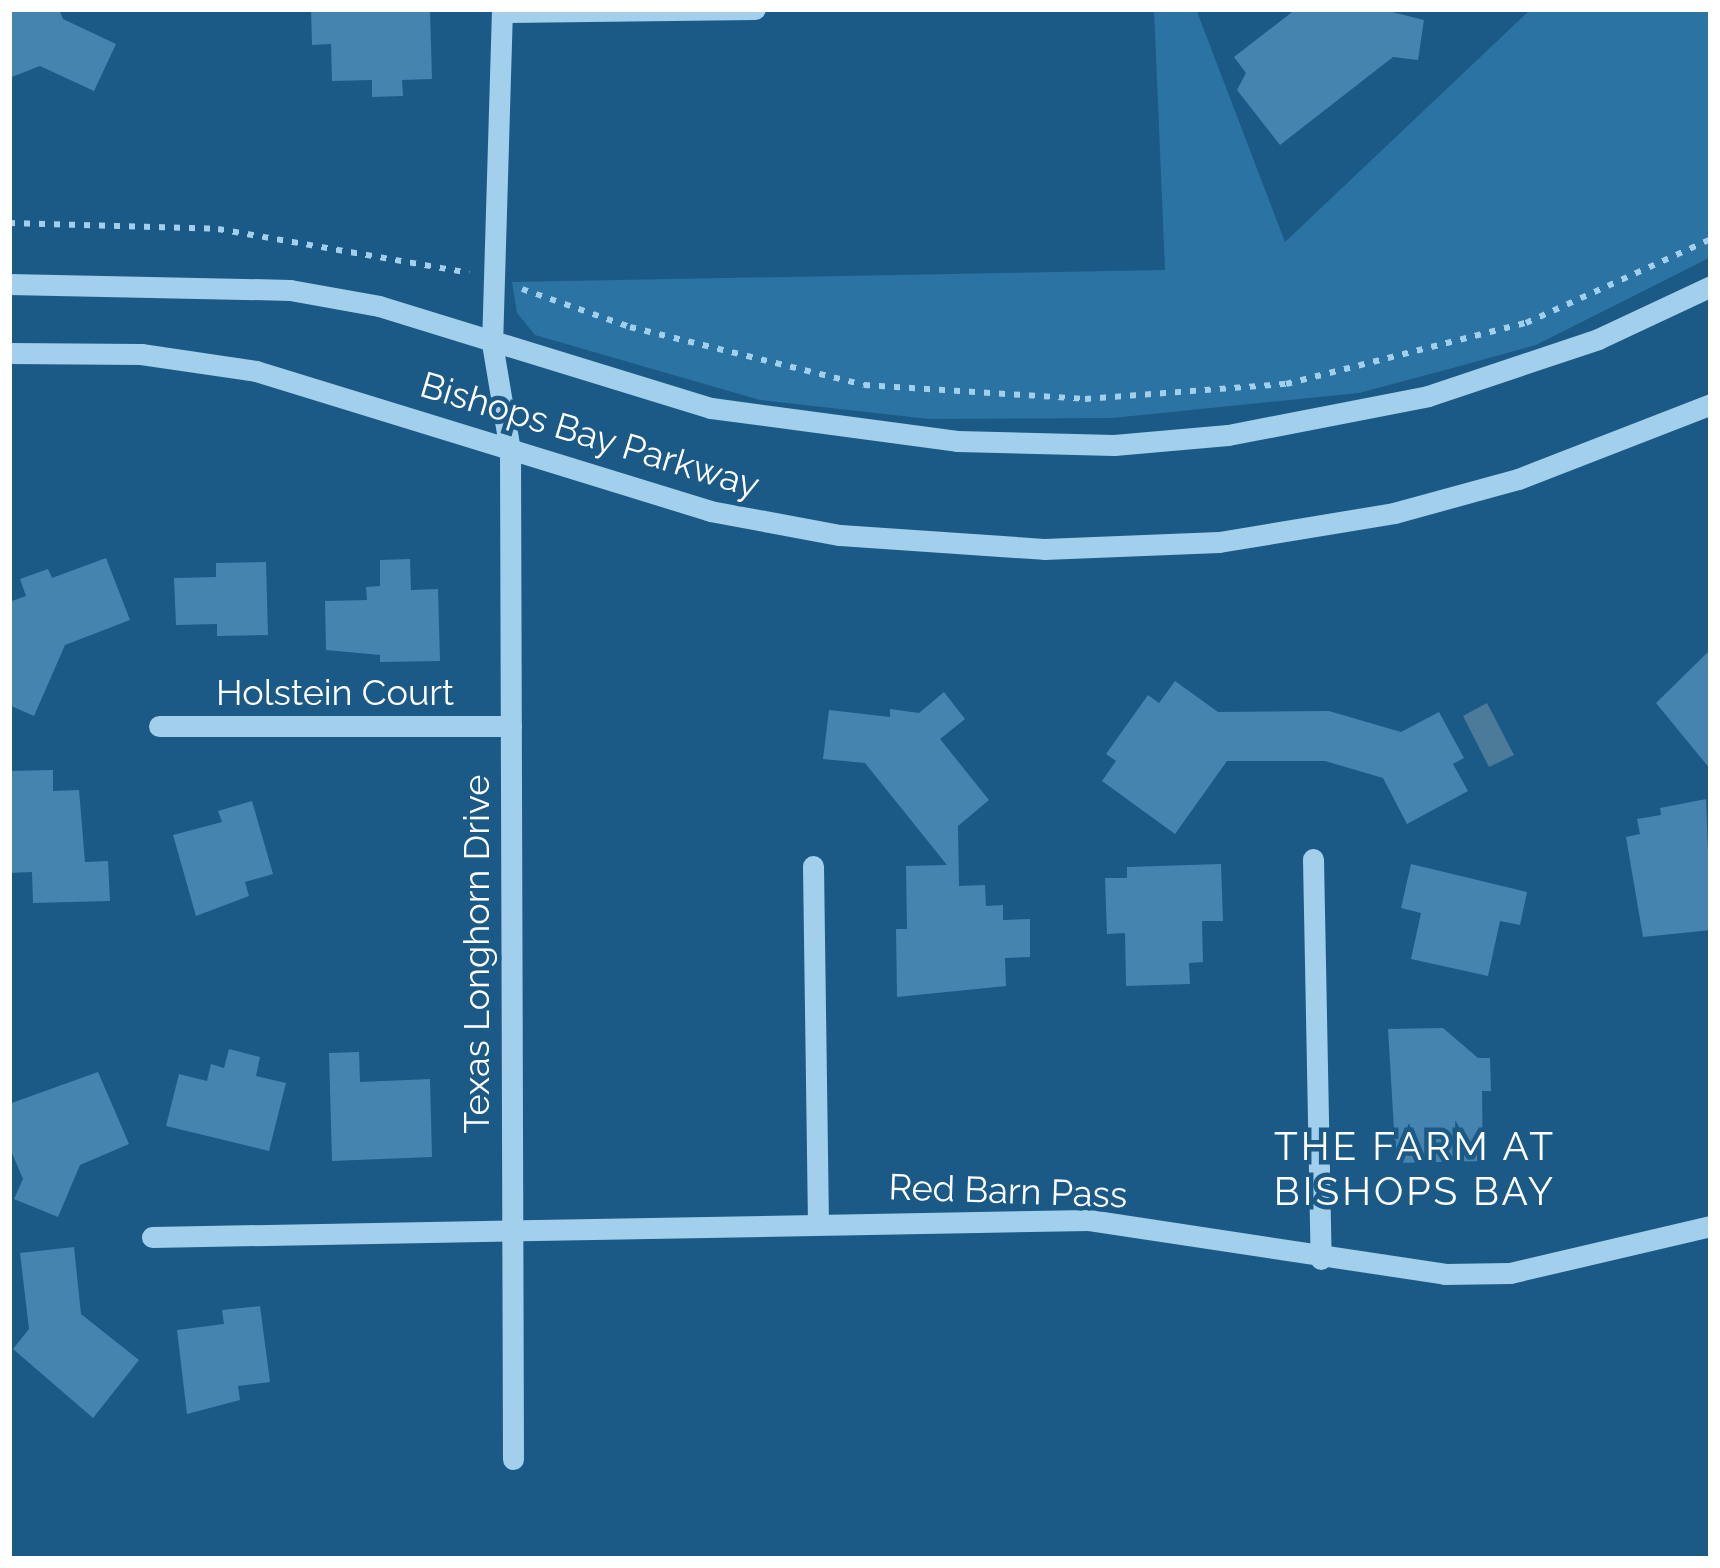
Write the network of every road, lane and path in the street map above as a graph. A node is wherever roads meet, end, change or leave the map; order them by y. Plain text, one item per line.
1 (755, 9) edge
2 (502, 10) edge
3 (9, 224) edge
4 (1711, 239) edge
5 (498, 280) junction
6 (9, 284) edge
7 (1711, 286) edge
8 (492, 343) junction
9 (9, 353) edge
10 (1711, 404) edge
11 (510, 450) junction
12 (159, 726) dead end
13 (511, 726) junction
14 (1313, 859) dead end
15 (813, 866) dead end
16 (818, 1221) junction
17 (1711, 1226) edge
18 (510, 1228) junction
19 (152, 1237) dead end
20 (1321, 1259) junction
21 (513, 1459) dead end

1 - 2 street
2 - 5 street, Texas Longhorn Drive
3 - 5 path
4 - 5 path
5 - 8 street, Texas Longhorn Drive
6 - 8 street, Bishops Bay Parkway
7 - 8 street, Bishops Bay Parkway
8 - 11 street, Texas Longhorn Drive
9 - 11 street, Bishops Bay Parkway
10 - 11 street, Bishops Bay Parkway
11 - 13 street, Texas Longhorn Drive
12 - 13 street, Holstein Court
13 - 18 street, Texas Longhorn Drive
14 - 20 street
15 - 16 street
16 - 18 street, Red Barn Pass
16 - 20 street, Red Barn Pass
17 - 20 street, Red Barn Pass
18 - 19 street, Red Barn Pass
18 - 21 street, Texas Longhorn Drive

